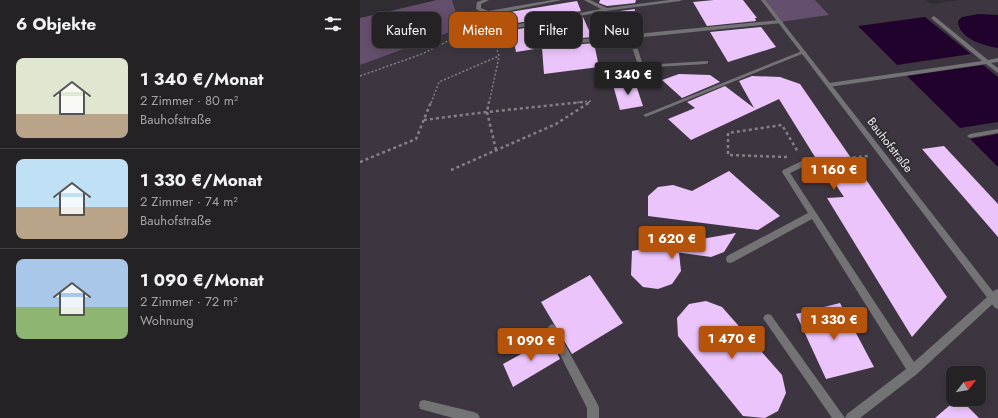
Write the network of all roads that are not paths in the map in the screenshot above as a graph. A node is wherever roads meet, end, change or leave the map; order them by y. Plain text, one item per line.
1 (487, 0) edge
2 (560, 0) edge
3 (586, 0) edge
4 (680, 0) edge
5 (763, 0) edge
6 (606, 10) junction
7 (934, 18) dead end
8 (780, 22) junction
9 (517, 26) edge
10 (643, 35) edge
11 (634, 48) edge
12 (804, 52) junction
13 (998, 60) edge
14 (706, 62) dead end
15 (987, 62) junction
16 (998, 70) edge
17 (829, 85) junction
18 (646, 115) dead end
19 (998, 131) edge
20 (970, 136) dead end
21 (803, 160) road end
22 (813, 214) junction
23 (730, 259) dead end
24 (996, 298) edge
25 (768, 318) dead end
26 (552, 329) dead end
27 (913, 370) junction
28 (424, 405) dead end
29 (474, 418) edge
30 (593, 418) edge
31 (839, 418) edge
32 (851, 418) edge

1 - 2 street
3 - 6 street
4 - 6 street
5 - 8 street, Bauhofstraße
6 - 9 street
7 - 15 street
8 - 10 street
8 - 12 street, Bauhofstraße
11 - 14 street
12 - 17 street, Bauhofstraße
12 - 18 street
13 - 15 street
15 - 16 street
15 - 17 street
17 - 24 street, Bauhofstraße
19 - 20 street
21 - 22 street
22 - 23 street
22 - 27 street
24 - 27 street
25 - 31 street
26 - 30 street
27 - 32 street
28 - 29 street

